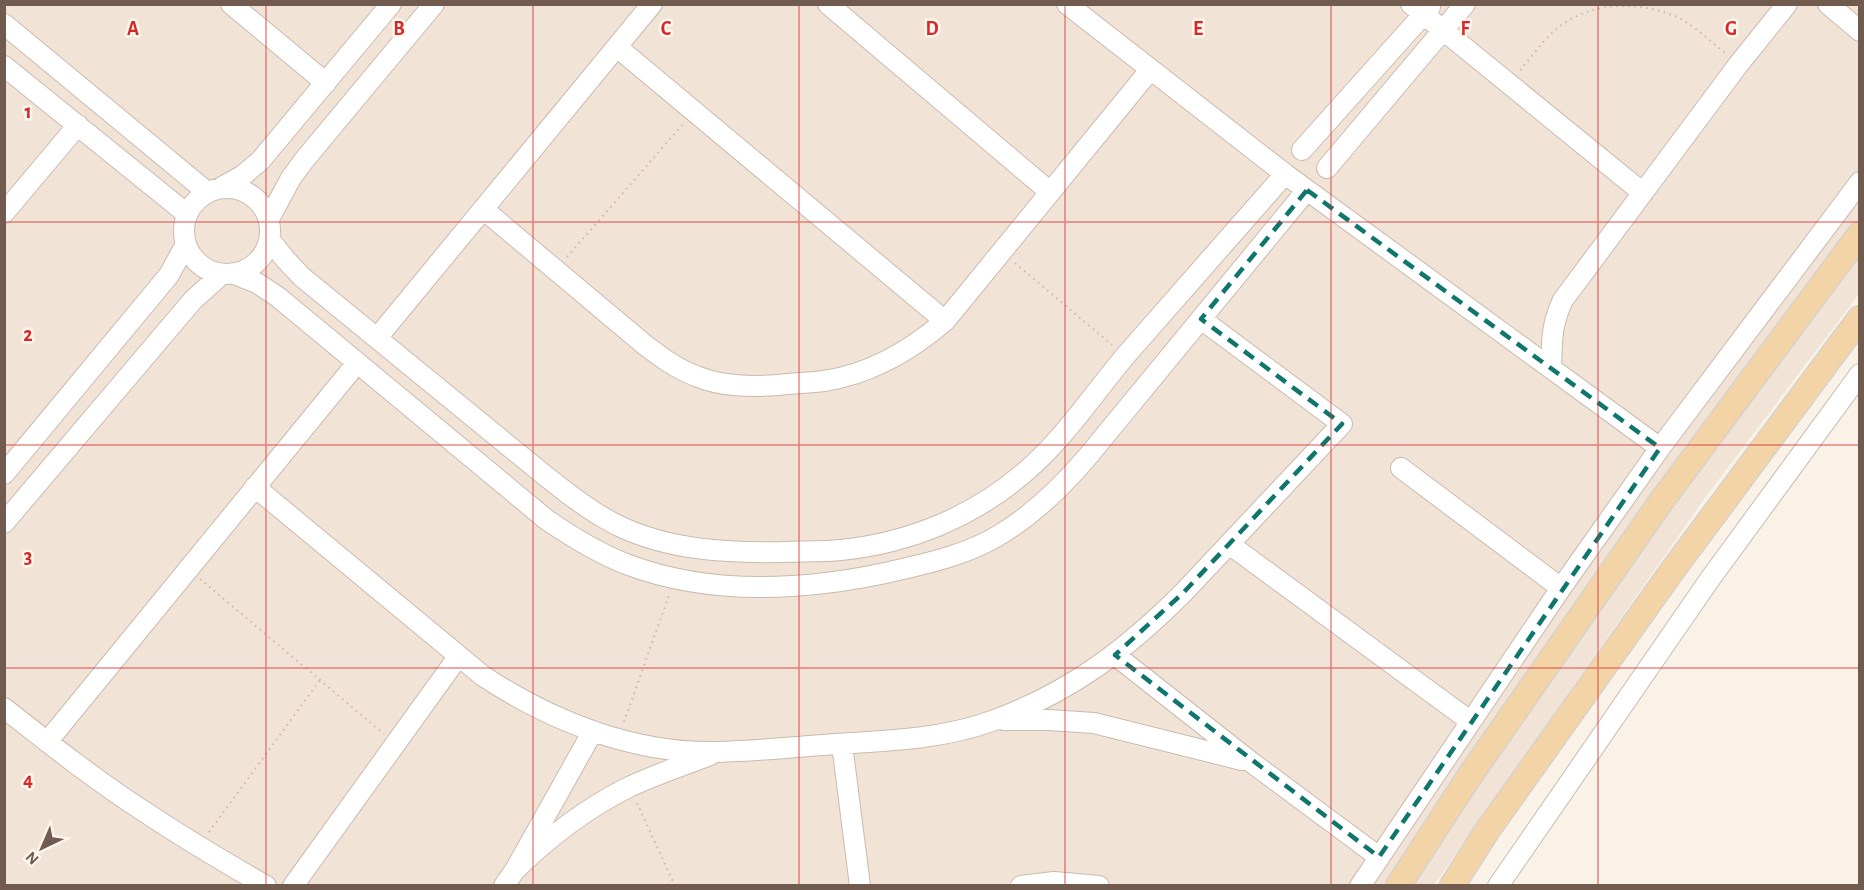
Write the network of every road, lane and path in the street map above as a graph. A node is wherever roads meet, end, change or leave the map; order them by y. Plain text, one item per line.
1 (231, 4) edge
2 (391, 4) edge
3 (434, 4) edge
4 (652, 4) edge
5 (828, 4) edge
6 (1067, 4) edge
7 (1465, 4) edge
8 (1787, 4) edge
9 (1828, 4) edge
10 (1422, 8) edge
11 (4, 24) edge
12 (1442, 30) junction
13 (1860, 31) edge
14 (618, 47) junction
15 (1738, 64) junction
16 (4, 66) edge
17 (1150, 70) junction
18 (326, 82) junction
19 (1508, 83) junction
20 (695, 111) junction
21 (78, 125) junction
22 (1302, 150) dead end
23 (1327, 168) dead end
24 (1285, 174) junction
25 (1860, 182) edge
26 (215, 189) junction
27 (1307, 190) junction
28 (1050, 192) junction
29 (1643, 193) junction
30 (483, 209) junction
31 (4, 213) edge
32 (187, 214) junction
33 (269, 219) junction
34 (1860, 234) edge
35 (270, 240) junction
36 (186, 244) junction
37 (1001, 252) junction
38 (556, 270) junction
39 (228, 274) junction
40 (1860, 318) edge
41 (1201, 319) junction
42 (945, 321) junction
43 (377, 338) junction
44 (1125, 356) junction
45 (357, 363) junction
46 (1551, 368) junction
47 (1860, 374) edge
48 (1660, 448) junction
49 (1401, 468) dead end
50 (4, 474) edge
51 (255, 487) junction
52 (4, 524) edge
53 (1229, 544) junction
54 (188, 569) junction
55 (674, 579) junction
56 (1561, 588) junction
57 (1115, 655) junction
58 (458, 657) junction
59 (320, 680) junction
60 (4, 708) edge
61 (993, 720) junction
62 (1470, 721) junction
63 (593, 731) junction
64 (618, 739) junction
65 (47, 742) junction
66 (395, 743) junction
67 (842, 744) junction
68 (717, 752) junction
69 (1251, 762) junction
70 (630, 787) junction
71 (199, 847) junction
72 (1379, 857) junction
73 (510, 878) edge
74 (266, 885) edge
75 (293, 885) edge
76 (675, 885) edge
77 (860, 885) edge
78 (1021, 885) edge
79 (1099, 885) edge
80 (1360, 885) edge
81 (1398, 885) edge
82 (1452, 885) edge
83 (1498, 885) edge

1 - 18 street
2 - 18 street
3 - 33 street
4 - 14 street
5 - 28 street
6 - 17 street
7 - 12 street
8 - 15 street
9 - 13 street
10 - 12 street
10 - 22 street
11 - 26 street
12 - 19 street
12 - 23 street
14 - 20 street
14 - 30 street
15 - 19 path
15 - 29 street
16 - 21 street
17 - 24 street
17 - 28 street
18 - 26 street
19 - 29 street
20 - 38 path
20 - 42 street
21 - 31 street
21 - 32 street
24 - 27 street
24 - 44 street
25 - 48 street
26 - 32 street
26 - 33 street
27 - 41 street
27 - 46 street
28 - 37 street
29 - 46 street
30 - 38 street
30 - 43 street
32 - 36 street
33 - 35 street
34 - 81 main road
35 - 39 street
35 - 43 street
36 - 39 street
36 - 50 street
37 - 42 street
37 - 44 path
38 - 42 street
39 - 45 street
39 - 52 street
40 - 82 main road
41 - 53 street
41 - 55 street
43 - 44 street
45 - 51 street
45 - 55 street
46 - 48 street
47 - 83 street
48 - 56 street
49 - 56 street
51 - 54 street
51 - 58 street
53 - 57 street
53 - 62 street
54 - 59 path
54 - 65 street
55 - 64 path
56 - 62 street
57 - 61 street
57 - 69 street
58 - 63 street
58 - 66 street
59 - 66 path
59 - 71 path
60 - 65 street
61 - 67 street
61 - 69 street
62 - 72 street
63 - 64 street
63 - 73 street
64 - 68 street
65 - 71 street
66 - 75 street
67 - 68 street
67 - 77 street
68 - 70 street
69 - 72 street
70 - 73 street
70 - 76 path
71 - 74 street
72 - 80 street
78 - 79 street

